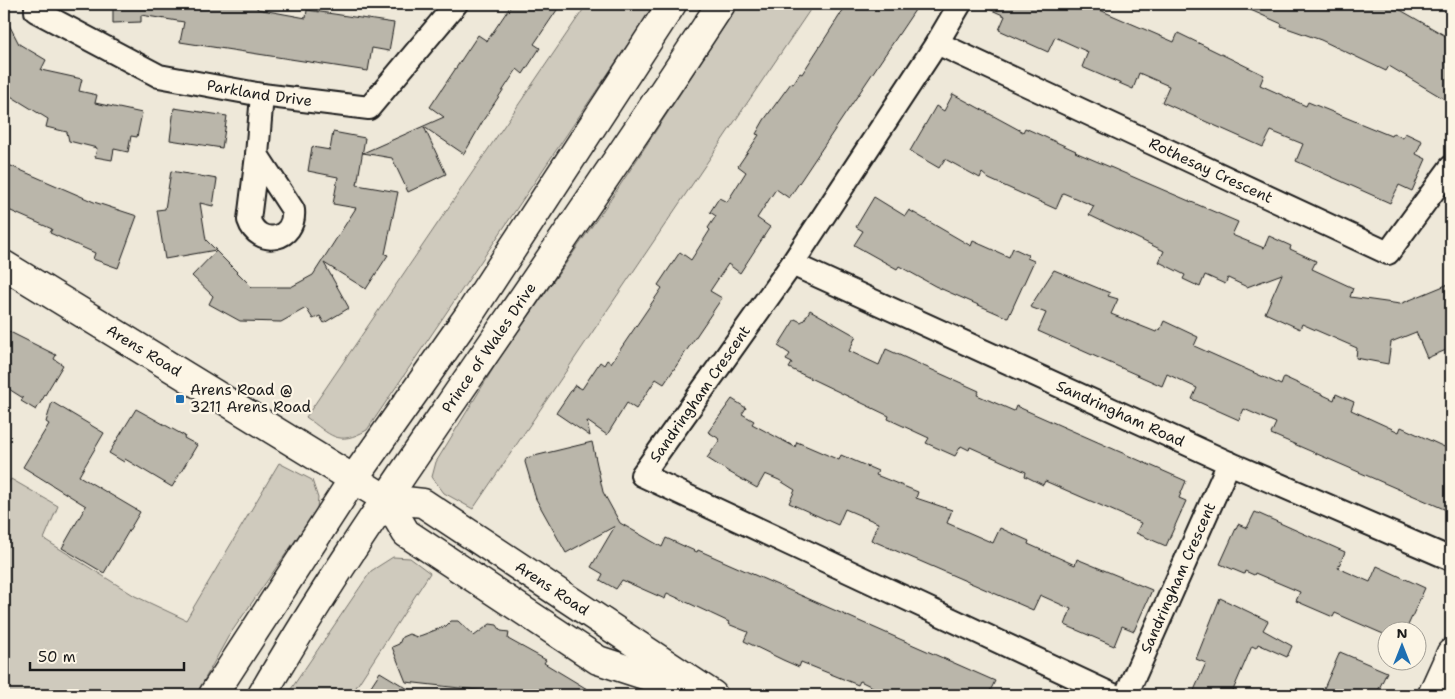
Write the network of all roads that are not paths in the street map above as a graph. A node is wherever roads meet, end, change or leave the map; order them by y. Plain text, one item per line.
1 (36, 4) edge
2 (456, 4) edge
3 (672, 4) edge
4 (721, 4) edge
5 (960, 4) edge
6 (938, 43) junction
7 (262, 95) junction
8 (257, 155) dead end
9 (1451, 167) edge
10 (792, 264) junction
11 (4, 265) edge
12 (1229, 463) junction
13 (354, 478) junction
14 (386, 498) junction
15 (1451, 558) edge
16 (1451, 653) edge
17 (213, 695) edge
18 (262, 695) edge
19 (706, 695) edge
20 (713, 695) edge
21 (1113, 695) edge
22 (1126, 695) edge
23 (1432, 695) edge

1 - 7 street, Parkland Drive
2 - 7 street, Parkland Drive
3 - 13 main road
4 - 14 main road, Prince of Wales Drive
5 - 6 street, Sandringham Crescent
6 - 9 street, Rothesay Crescent
6 - 10 street, Sandringham Crescent
7 - 8 street
10 - 12 street, Sandringham Road
10 - 21 street, Sandringham Crescent
11 - 13 main road, Arens Road
12 - 15 street, Sandringham Road
12 - 22 street, Sandringham Crescent
13 - 14 main road, Arens Road
13 - 17 main road
14 - 18 main road, Prince of Wales Drive
14 - 19 main road, Arens Road
14 - 20 main road, Arens Road
16 - 23 main road

